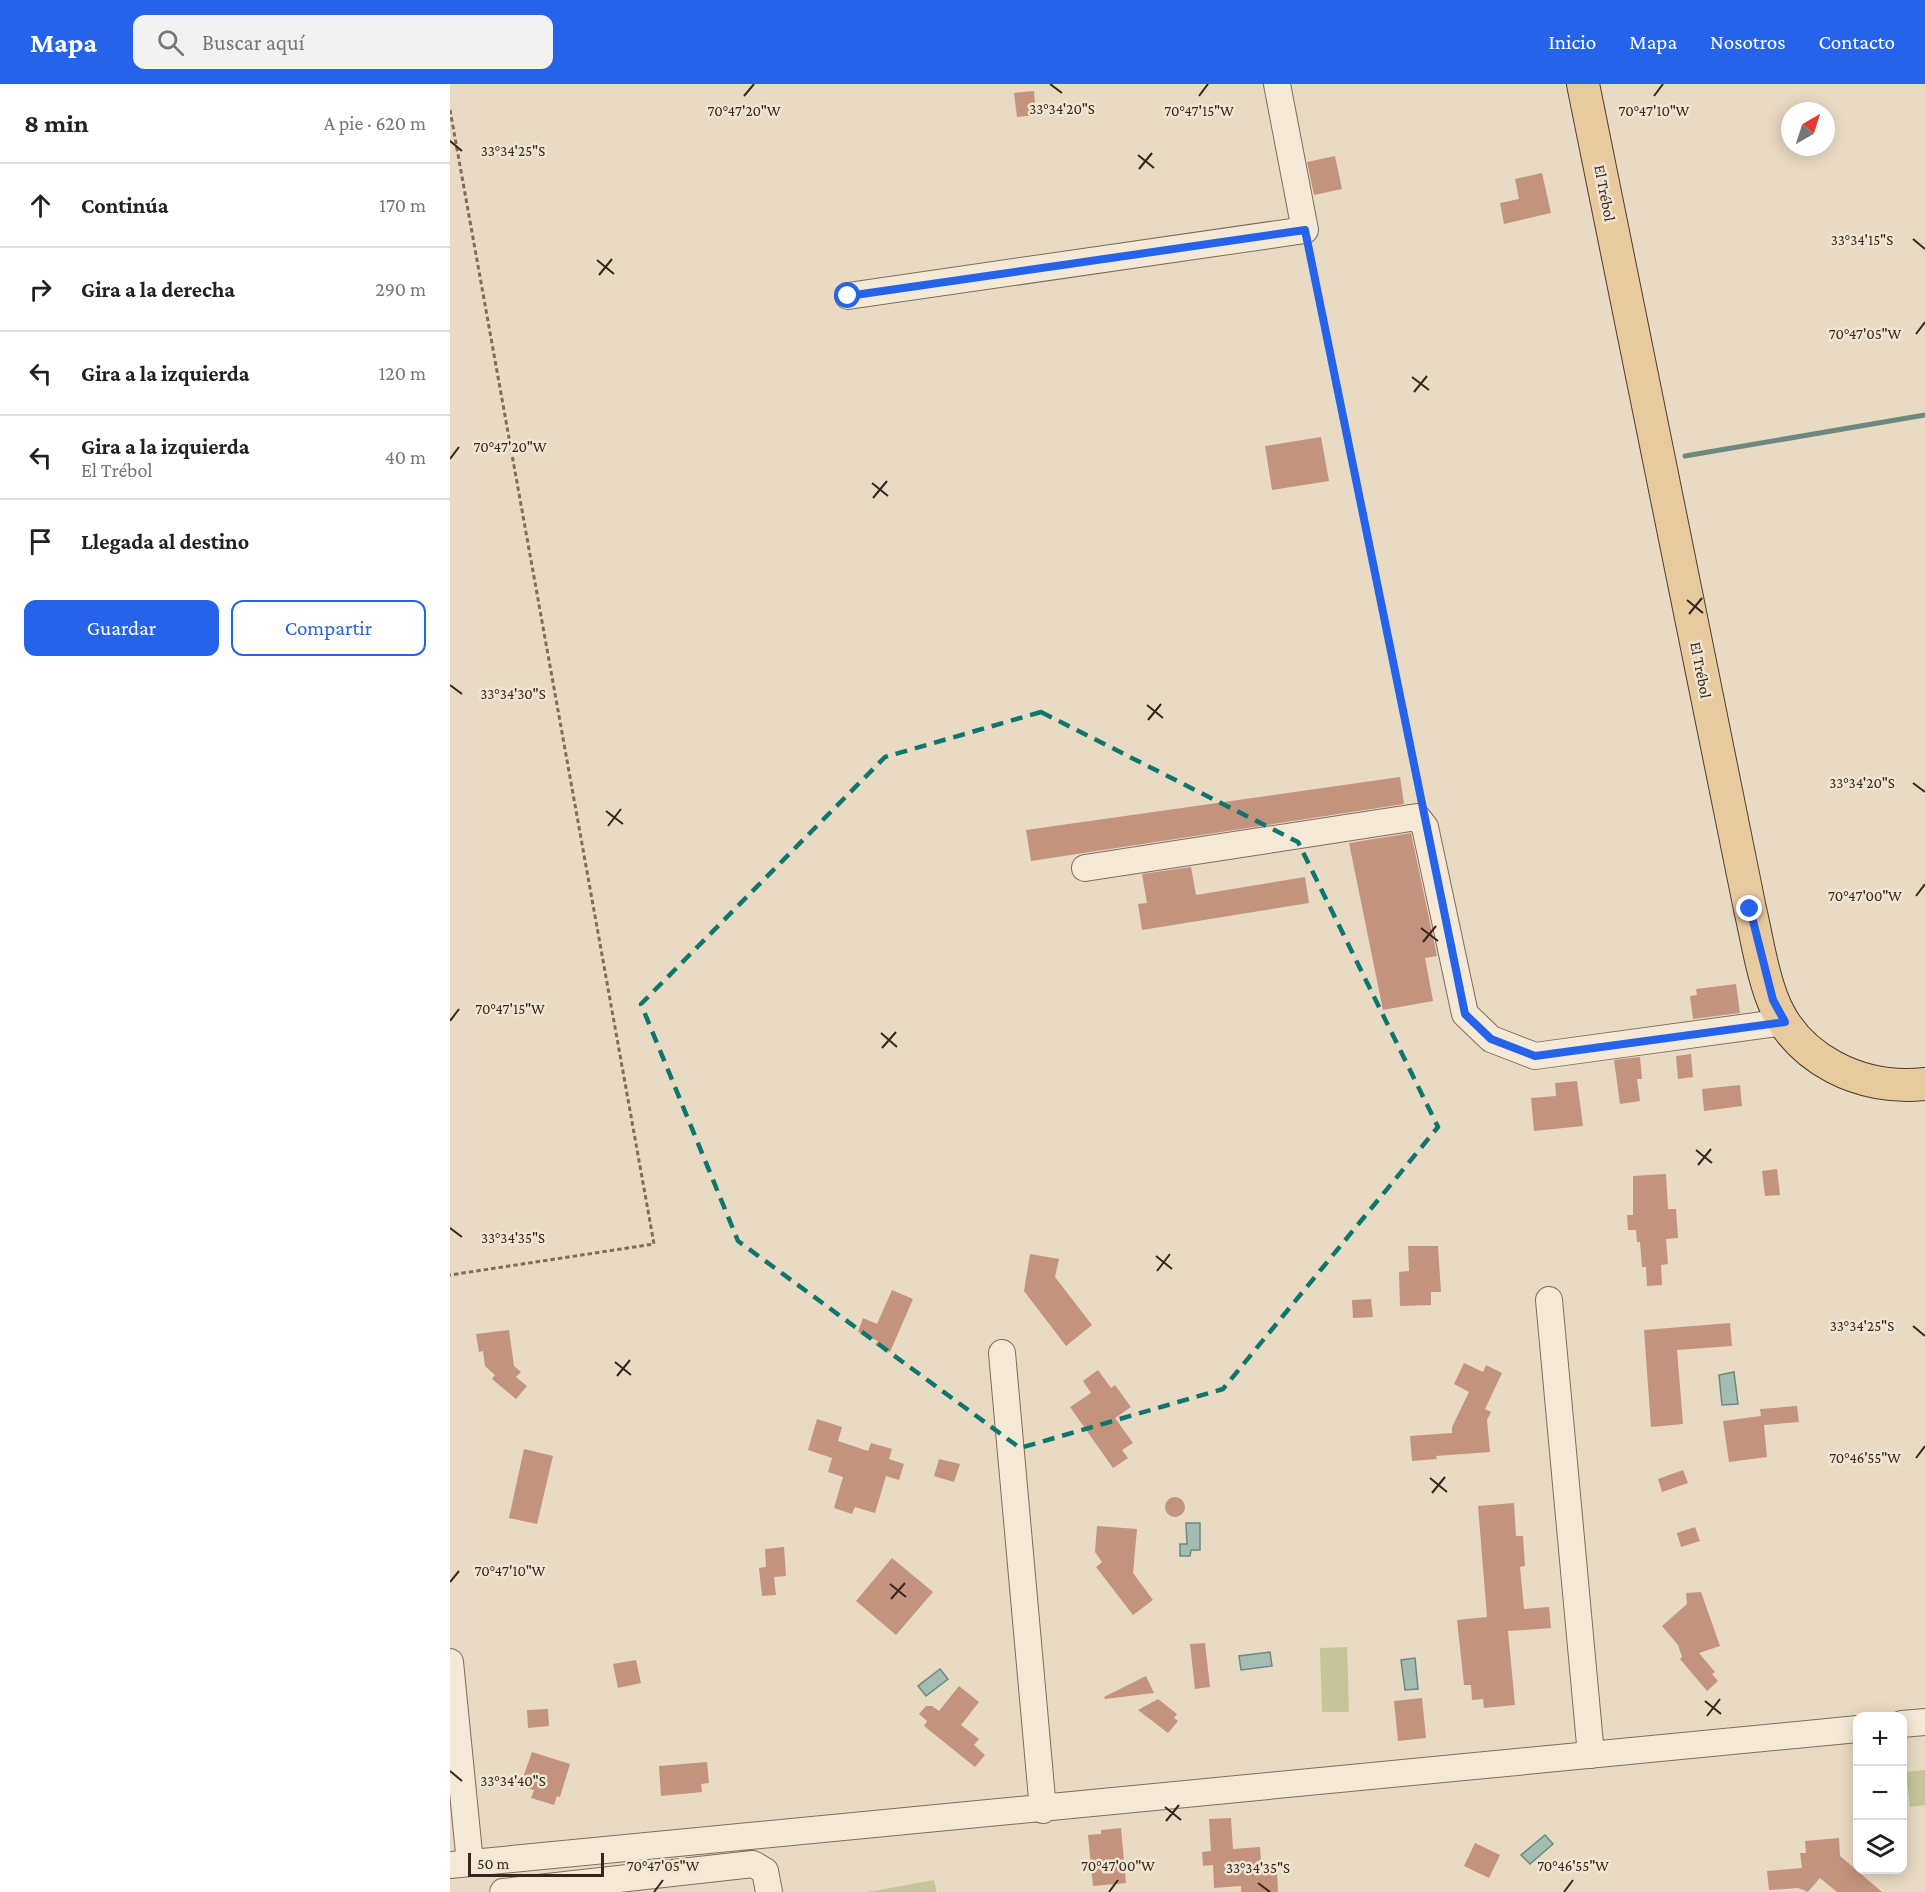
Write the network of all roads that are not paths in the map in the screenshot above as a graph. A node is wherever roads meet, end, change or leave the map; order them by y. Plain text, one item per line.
1 (1277, 84) edge
2 (1583, 84) edge
3 (848, 296) dead end
4 (1085, 868) dead end
5 (1785, 1022) junction
6 (1925, 1084) edge
7 (1549, 1300) dead end
8 (1002, 1353) dead end
9 (450, 1662) edge
10 (1925, 1722) edge
11 (1907, 1724) edge
12 (1853, 1729) edge
13 (1591, 1755) junction
14 (1043, 1810) junction
15 (460, 1864) edge
16 (502, 1892) edge
17 (769, 1892) edge

1 - 3 street
2 - 5 main road, El Trébol
4 - 5 street
5 - 6 main road, El Trébol
7 - 13 street
8 - 14 street
9 - 15 street
10 - 11 street
12 - 13 street
13 - 14 street
14 - 15 street
16 - 17 street

